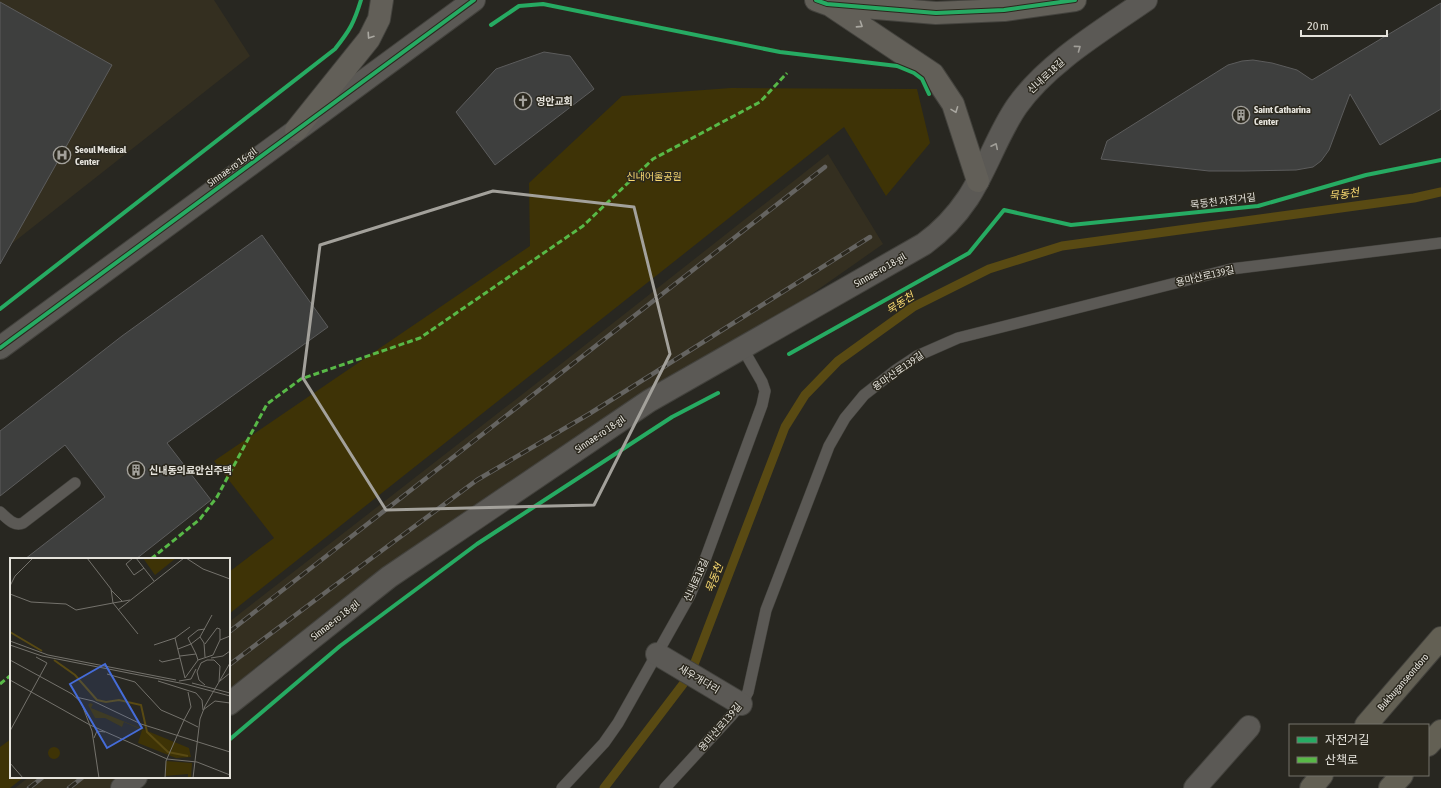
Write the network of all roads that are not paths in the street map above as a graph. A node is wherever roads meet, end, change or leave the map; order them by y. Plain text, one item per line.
1 (382, 0) edge
2 (474, 0) edge
3 (1075, 0) edge
4 (1146, 0) edge
5 (822, 2) edge
6 (296, 130) junction
7 (978, 181) junction
8 (1441, 243) edge
9 (0, 348) edge
10 (742, 348) junction
11 (75, 483) dead end
12 (0, 512) edge
13 (1441, 638) edge
14 (657, 654) junction
15 (230, 703) edge
16 (741, 704) junction
17 (1367, 724) edge
18 (1249, 727) dead end
19 (1441, 730) edge
20 (1429, 744) edge
21 (1321, 776) edge
22 (1401, 776) edge
23 (135, 778) edge
24 (122, 788) edge
25 (562, 788) edge
26 (665, 788) edge
27 (1195, 788) edge
28 (1311, 788) edge
29 (1390, 788) edge

1 -> 6 main road
2 - 6 street, Sinnae-ro 16-gil
3 - 5 main road
7 -> 4 street, 신내로18길
5 -> 7 main road
6 - 9 street, Sinnae-ro 16-gil
7 - 10 street, Sinnae-ro 18-gil
8 - 16 lane, 용마산로139길
10 - 14 lane, 신내로18길
10 - 15 street, Sinnae-ro 18-gil
11 - 12 lane
13 - 17 highway, Bukbuganseondoro
14 - 16 street, 새우개다리
14 - 25 lane, 신내로18길
16 - 26 lane, 용마산로139길
18 - 27 street
19 - 20 highway
21 - 28 highway
22 - 29 highway
23 - 24 street

